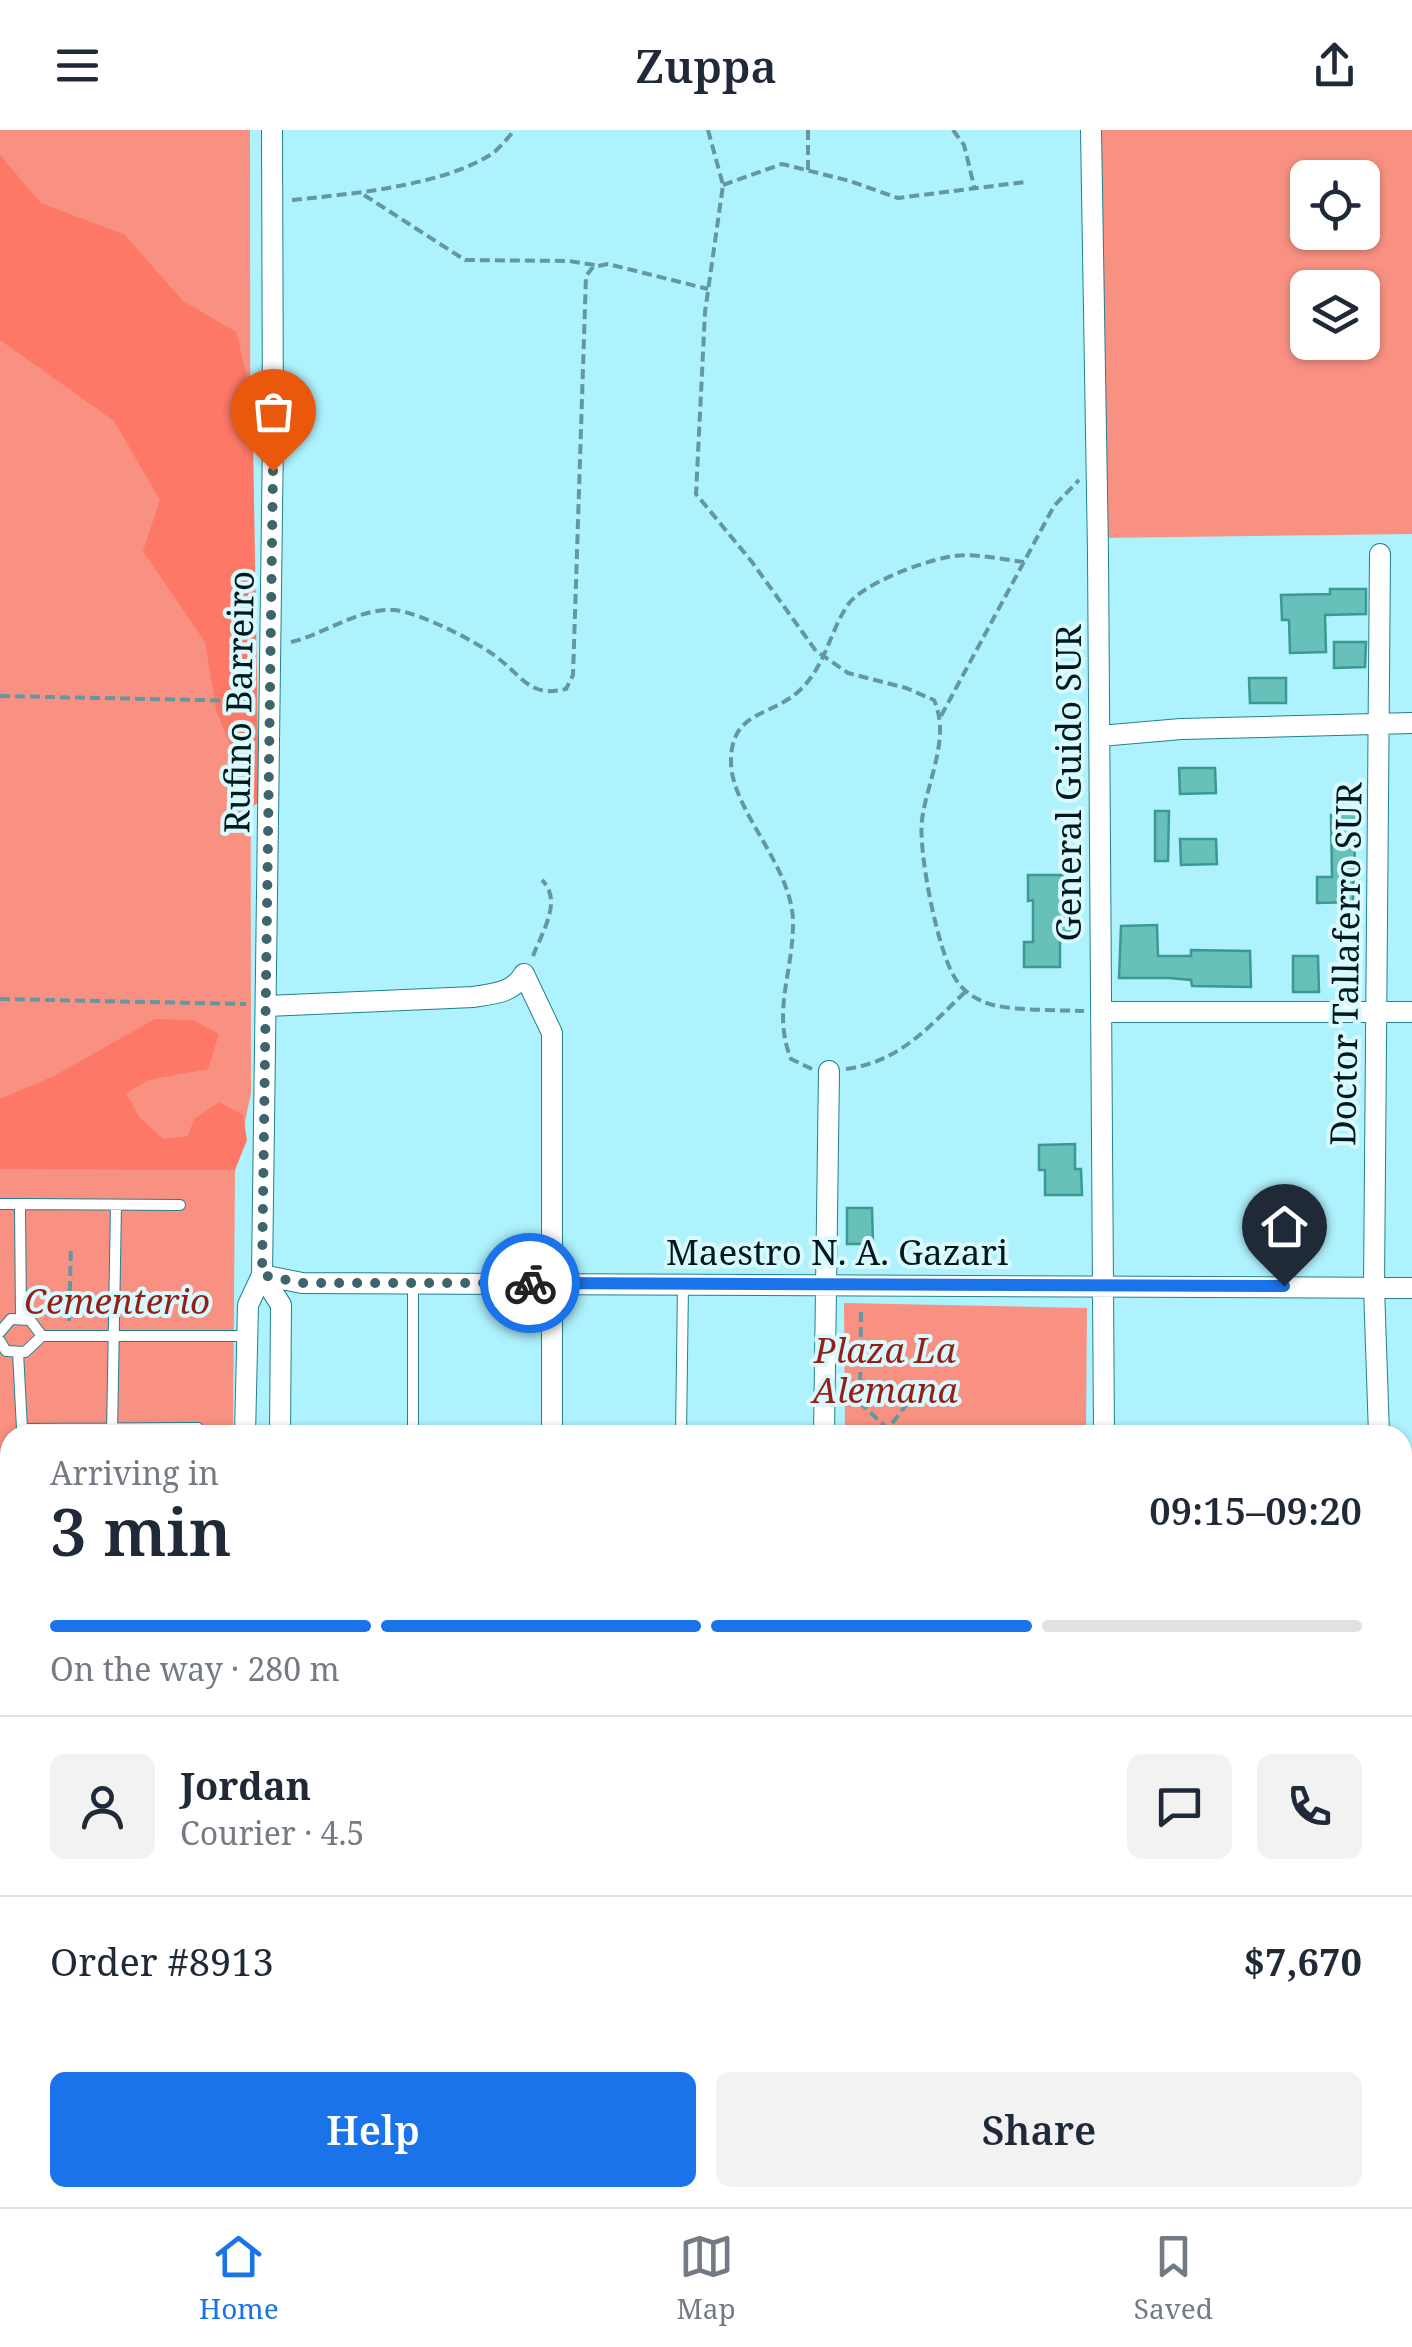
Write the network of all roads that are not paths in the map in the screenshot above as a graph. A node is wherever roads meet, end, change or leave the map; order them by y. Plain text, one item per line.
1 (272, 130) edge
2 (1092, 130) edge
3 (1380, 554) dead end
4 (1381, 722) junction
5 (1412, 723) edge
6 (1100, 736) junction
7 (259, 1005) junction
8 (1102, 1012) junction
9 (1378, 1012) junction
10 (1412, 1012) edge
11 (829, 1071) road end
12 (0, 1204) edge
13 (20, 1204) junction
14 (116, 1205) junction
15 (180, 1206) dead end
16 (262, 1275) junction
17 (413, 1282) junction
18 (553, 1283) junction
19 (683, 1283) junction
20 (826, 1284) junction
21 (1104, 1284) junction
22 (1374, 1287) junction
23 (1412, 1288) edge
24 (20, 1320) junction
25 (0, 1332) edge
26 (42, 1336) junction
27 (112, 1336) junction
28 (248, 1336) junction
29 (0, 1341) edge
30 (18, 1352) junction
31 (22, 1425) edge
32 (112, 1425) edge
33 (246, 1425) edge
34 (280, 1425) edge
35 (413, 1425) edge
36 (552, 1425) edge
37 (681, 1425) edge
38 (824, 1425) edge
39 (1104, 1425) edge
40 (1378, 1425) edge

1 - 7 street, Rufino Barreiro
2 - 6 street, General Guido SUR
3 - 4 street, Doctor Tallaferro SUR
4 - 5 street
4 - 6 street
4 - 9 street, Doctor Tallaferro SUR
6 - 8 street, General Guido SUR
7 - 16 street, Rufino Barreiro
7 - 18 street
8 - 9 street
8 - 21 street, General Guido SUR
9 - 10 street
9 - 22 street, Doctor Tallaferro SUR
11 - 20 street
12 - 13 lane
13 - 14 lane
13 - 24 lane
14 - 15 lane
14 - 27 lane
16 - 17 street, Maestro N. A. Gazari
16 - 28 street
16 - 34 street
17 - 18 street, Maestro N. A. Gazari
17 - 35 lane
18 - 19 street, Maestro N. A. Gazari
18 - 36 street
19 - 20 street, Maestro N. A. Gazari
19 - 37 lane
20 - 21 street, Maestro N. A. Gazari
20 - 38 street
21 - 22 street, Maestro N. A. Gazari
21 - 39 street, General Guido SUR
22 - 23 street, Maestro N. A. Gazari
22 - 40 street, Doctor Tallaferro SUR
24 - 25 lane
24 - 26 lane
26 - 27 lane
26 - 30 lane
27 - 28 lane
27 - 32 lane
28 - 33 street
29 - 30 lane
30 - 31 lane

